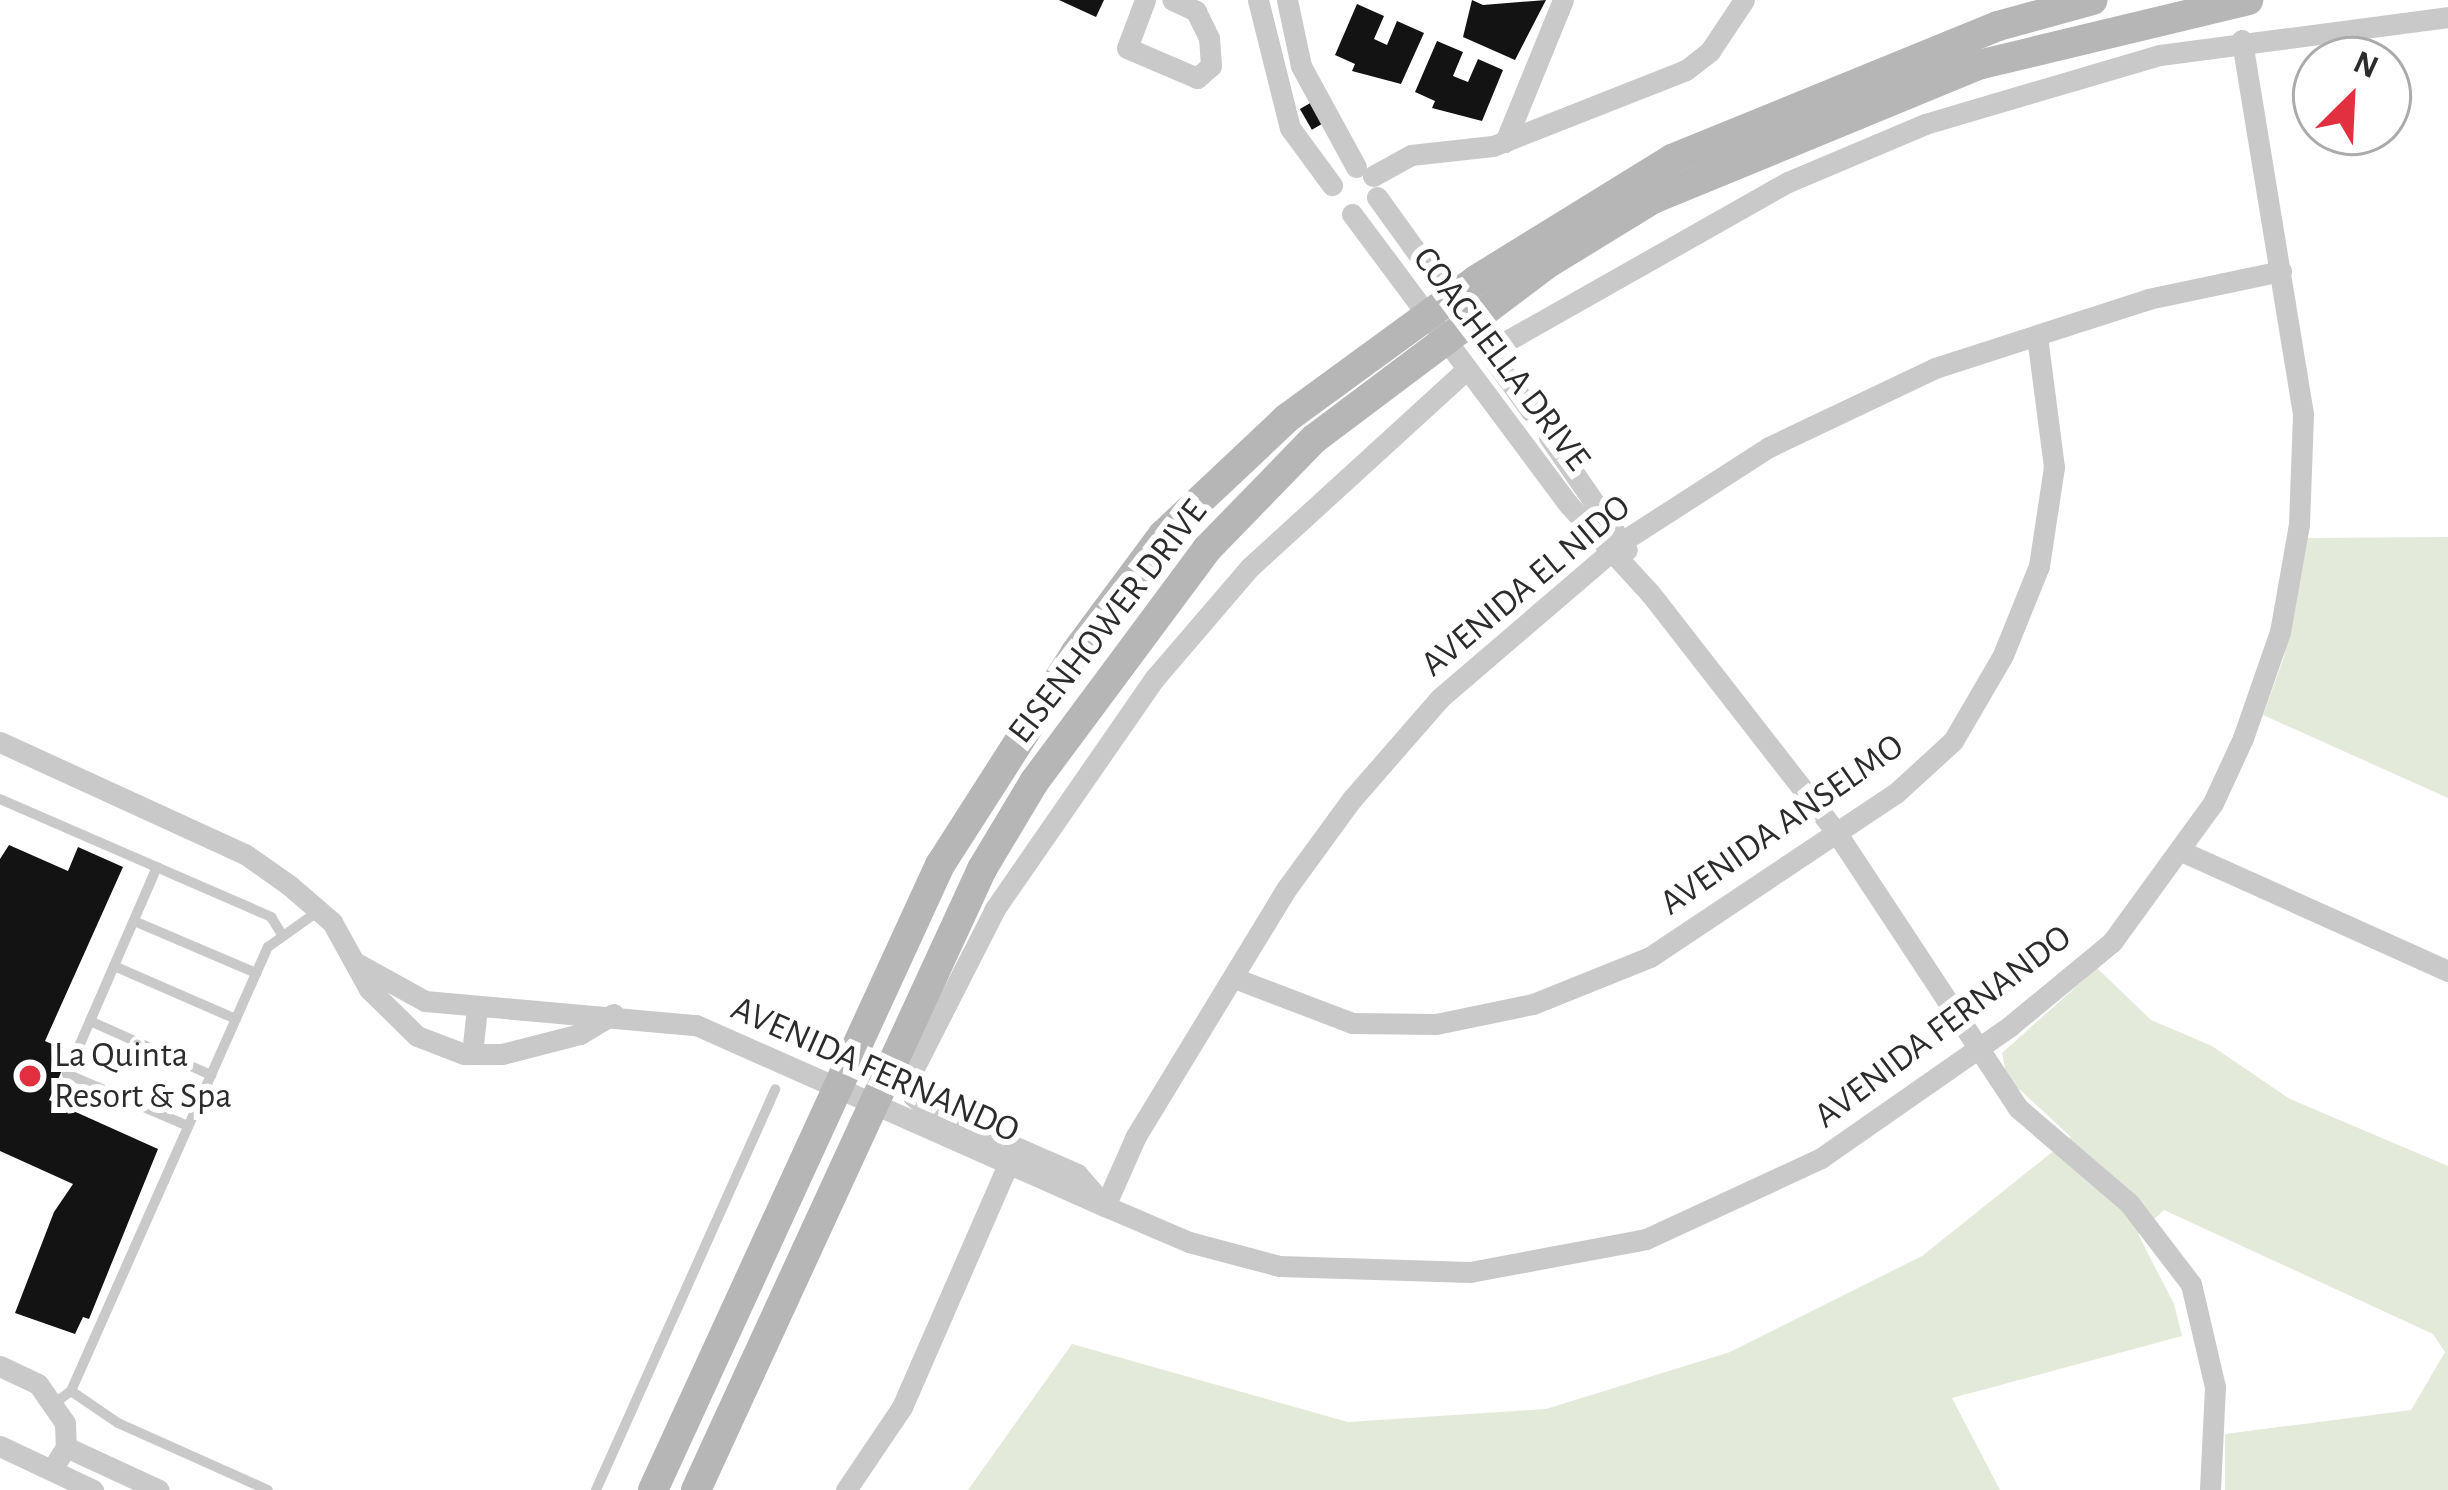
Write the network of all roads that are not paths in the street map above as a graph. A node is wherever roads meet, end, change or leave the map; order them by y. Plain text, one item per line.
1 (1145, 0) edge
2 (1172, 0) edge
3 (1258, 0) edge
4 (1287, 0) edge
5 (1563, 0) edge
6 (1744, 0) edge
7 (2093, 0) edge
8 (2248, 0) edge
9 (2448, 17) edge
10 (2242, 40) junction
11 (1306, 76) junction
12 (1277, 88) junction
13 (1505, 142) junction
14 (1369, 180) junction
15 (1332, 185) junction
16 (1352, 214) junction
17 (2281, 271) junction
18 (1439, 306) junction
19 (1458, 332) junction
20 (2037, 336) junction
21 (1489, 351) junction
22 (1467, 369) junction
23 (1531, 411) dead end
24 (1549, 437) dead end
25 (1568, 461) junction
26 (1547, 476) junction
27 (1617, 546) junction
28 (0, 742) edge
29 (0, 799) edge
30 (1836, 832) junction
31 (2181, 851) junction
32 (157, 867) junction
33 (319, 911) junction
34 (134, 921) junction
35 (281, 933) junction
36 (358, 964) junction
37 (114, 966) junction
38 (2448, 970) edge
39 (256, 973) junction
40 (1237, 980) junction
41 (477, 1008) junction
42 (613, 1013) junction
43 (236, 1019) junction
44 (90, 1021) junction
45 (1973, 1048) junction
46 (472, 1054) junction
47 (211, 1076) junction
48 (910, 1076) joint
49 (775, 1089) dead end
50 (836, 1089) junction
51 (871, 1103) junction
52 (188, 1126) junction
53 (1007, 1167) junction
54 (1105, 1206) junction
55 (0, 1366) edge
56 (63, 1397) junction
57 (0, 1446) edge
58 (73, 1450) junction
59 (59, 1473) junction
60 (93, 1490) edge
61 (159, 1490) edge
62 (268, 1490) edge
63 (596, 1490) edge
64 (653, 1490) edge
65 (696, 1490) edge
66 (846, 1490) edge
67 (2210, 1490) edge

1 - 2 street
3 - 12 street, COACHELLA DRIVE
4 - 11 street, COACHELLA DRIVE
5 - 13 street
6 - 13 street
7 - 18 main road, EISENHOWER DRIVE
8 - 19 main road, EISENHOWER DRIVE
9 - 10 street
10 - 17 street, AVENIDA FERNANDO
10 - 21 street
11 - 12 lane
11 - 14 street, COACHELLA DRIVE
12 - 15 street, COACHELLA DRIVE
13 - 14 street
14 - 15 street
14 - 16 street
14 - 18 street, COACHELLA DRIVE
15 - 16 street, COACHELLA DRIVE
16 - 18 street, COACHELLA DRIVE
17 - 20 street, AVENIDA EL NIDO
17 - 31 street, AVENIDA FERNANDO
18 - 19 street, COACHELLA DRIVE
18 - 50 main road, EISENHOWER DRIVE
19 - 21 street, COACHELLA DRIVE
19 - 22 street, COACHELLA DRIVE
19 - 51 main road, EISENHOWER DRIVE
20 - 27 street, AVENIDA EL NIDO
20 - 30 street, AVENIDA ANSELMO
21 - 23 street, COACHELLA DRIVE
22 - 26 street, COACHELLA DRIVE
22 - 48 street, EISENHOWER DRIVE
24 - 25 street, COACHELLA DRIVE
25 - 26 lane
25 - 27 street, COACHELLA DRIVE
26 - 27 street, COACHELLA DRIVE
27 - 30 street, COACHELLA DRIVE
27 - 40 street, AVENIDA EL NIDO
28 - 33 street, AVENIDA FERNANDO
29 - 32 lane
30 - 40 street, AVENIDA ANSELMO
30 - 45 street, COACHELLA DRIVE
31 - 38 street
31 - 45 street, AVENIDA FERNANDO
32 - 34 lane
32 - 35 lane
33 - 35 lane
33 - 36 street, AVENIDA FERNANDO
34 - 37 lane
34 - 39 lane
35 - 39 lane
36 - 41 street, AVENIDA FERNANDO
36 - 46 street, AVENIDA FERNANDO
37 - 43 lane
37 - 44 lane
39 - 43 lane
40 - 54 street, AVENIDA EL NIDO
41 - 42 street, AVENIDA FERNANDO
41 - 46 street
42 - 46 street, AVENIDA FERNANDO
42 - 50 street, AVENIDA FERNANDO
43 - 47 lane
44 - 47 lane
44 - 52 lane
45 - 54 street, AVENIDA FERNANDO
45 - 67 street, COACHELLA DRIVE
47 - 52 lane
48 - 54 street, AVENIDA FERNANDO
49 - 63 lane
50 - 51 street, AVENIDA FERNANDO
50 - 64 main road, EISENHOWER DRIVE
51 - 53 street, AVENIDA FERNANDO
51 - 65 main road, EISENHOWER DRIVE
52 - 56 lane
53 - 54 street, AVENIDA FERNANDO
53 - 66 street
55 - 56 street
56 - 58 street
56 - 62 lane
57 - 59 street
58 - 59 street
58 - 61 street
59 - 60 street

